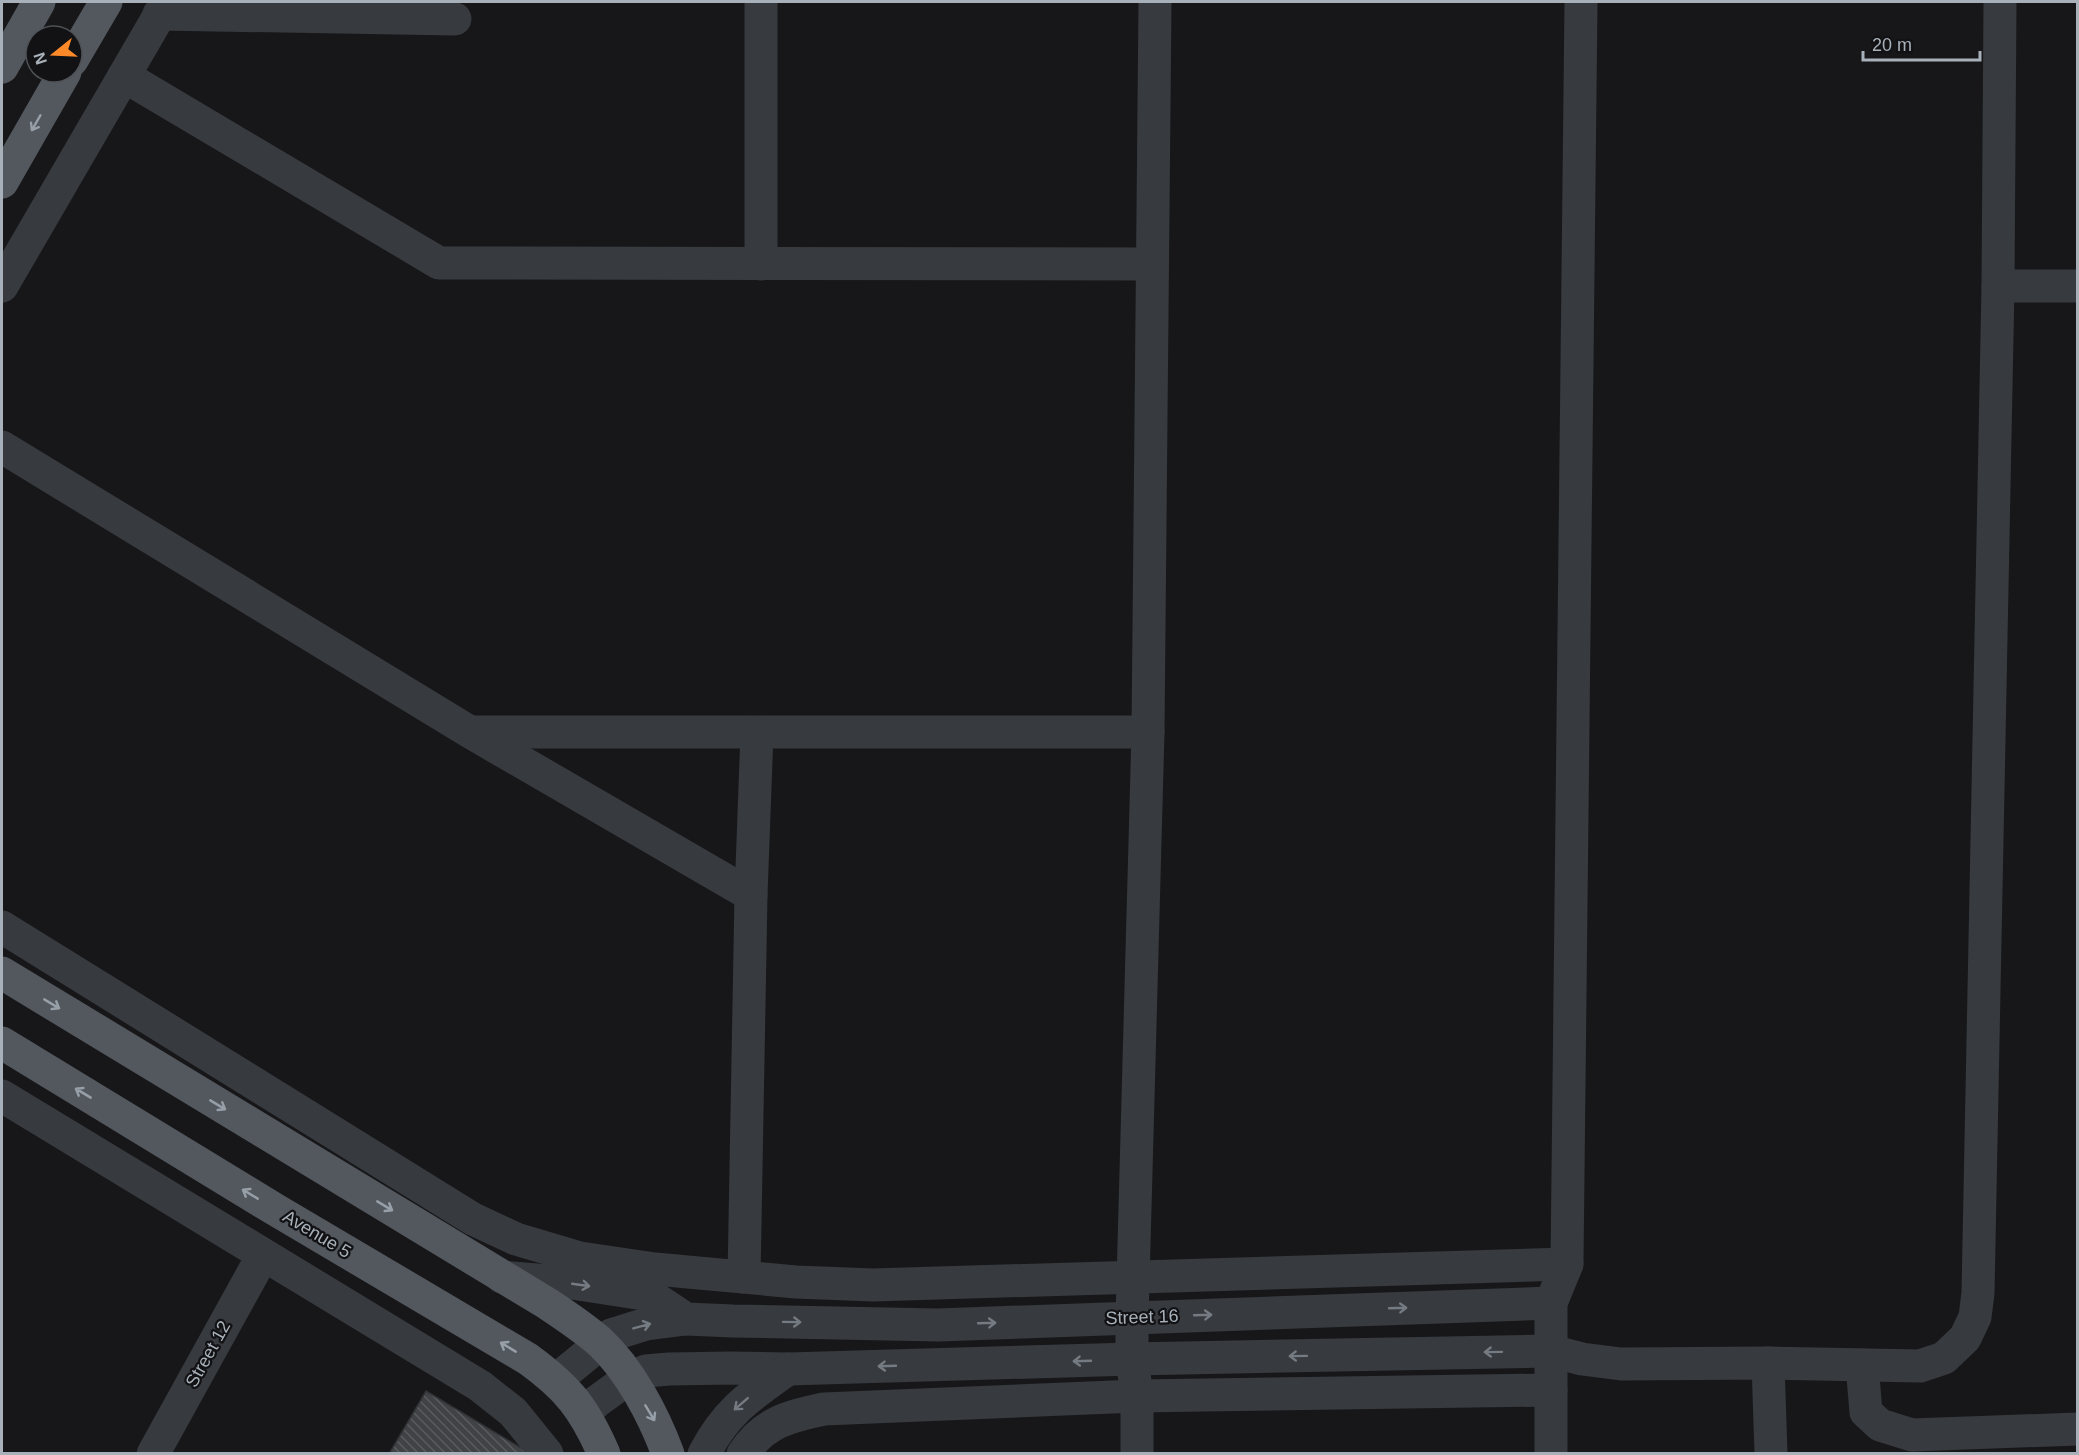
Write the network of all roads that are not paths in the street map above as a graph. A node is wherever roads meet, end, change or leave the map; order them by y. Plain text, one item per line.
1 (39, 2) edge
2 (106, 2) edge
3 (760, 2) edge
4 (1155, 2) edge
5 (1581, 2) edge
6 (2000, 2) edge
7 (163, 8) edge
8 (455, 19) dead end
9 (84, 40) edge
10 (2, 67) edge
11 (124, 76) junction
12 (58, 84) edge
13 (2, 182) edge
14 (761, 264) junction
15 (1152, 264) junction
16 (2, 286) edge
17 (1998, 286) junction
18 (2078, 286) edge
19 (2, 447) edge
20 (470, 732) junction
21 (1148, 732) junction
22 (757, 733) junction
23 (751, 895) junction
24 (2, 927) edge
25 (2, 973) edge
26 (2, 1043) edge
27 (2, 1096) edge
28 (263, 1255) junction
29 (1567, 1264) junction
30 (502, 1276) junction
31 (744, 1277) junction
32 (1132, 1278) junction
33 (1551, 1303) junction
34 (1131, 1318) junction
35 (686, 1319) junction
36 (601, 1342) junction
37 (1551, 1351) junction
38 (1132, 1359) junction
39 (1768, 1363) junction
40 (1862, 1365) junction
41 (788, 1369) junction
42 (629, 1378) junction
43 (556, 1380) junction
44 (1551, 1390) junction
45 (1137, 1396) junction
46 (584, 1413) junction
47 (2078, 1429) edge
48 (153, 1454) edge
49 (548, 1454) edge
50 (604, 1454) edge
51 (668, 1454) edge
52 (704, 1454) edge
53 (743, 1454) edge
54 (1137, 1454) edge
55 (1551, 1454) edge
56 (1771, 1454) edge

1 - 10 main road
2 - 9 main road
3 - 14 street
4 - 15 street
5 - 29 street
6 - 17 street
7 - 8 street
7 - 11 street
11 - 14 street
11 - 16 street
12 -> 13 main road
14 - 15 street
15 - 21 street
17 - 18 street
17 - 40 street
19 - 20 street
20 - 22 street
20 - 23 street
21 - 22 street
21 - 32 street
22 - 23 street
23 - 31 street
24 - 31 street
25 -> 30 main road
43 -> 26 main road, Avenue 5
27 - 28 street
28 - 48 street, Street 12
28 - 49 street
29 - 32 street
29 - 33 street
30 -> 35 street
30 - 36 main road
31 - 32 street
32 - 34 street
34 -> 33 street, Street 16
33 - 37 street
35 -> 34 street, Street 16
34 - 38 street
36 -> 35 street
36 - 42 main road
36 - 43 street
37 -> 38 street
37 - 39 street
37 - 44 street
38 -> 41 street
38 - 45 street
39 - 40 street
39 - 56 street
40 - 47 street
41 - 42 street
41 -> 52 street
42 - 46 street
42 -> 51 main road
43 - 46 main road, Avenue 5
44 - 45 street
44 - 55 street
45 - 53 street
45 - 54 street
46 - 50 main road, Avenue 5

